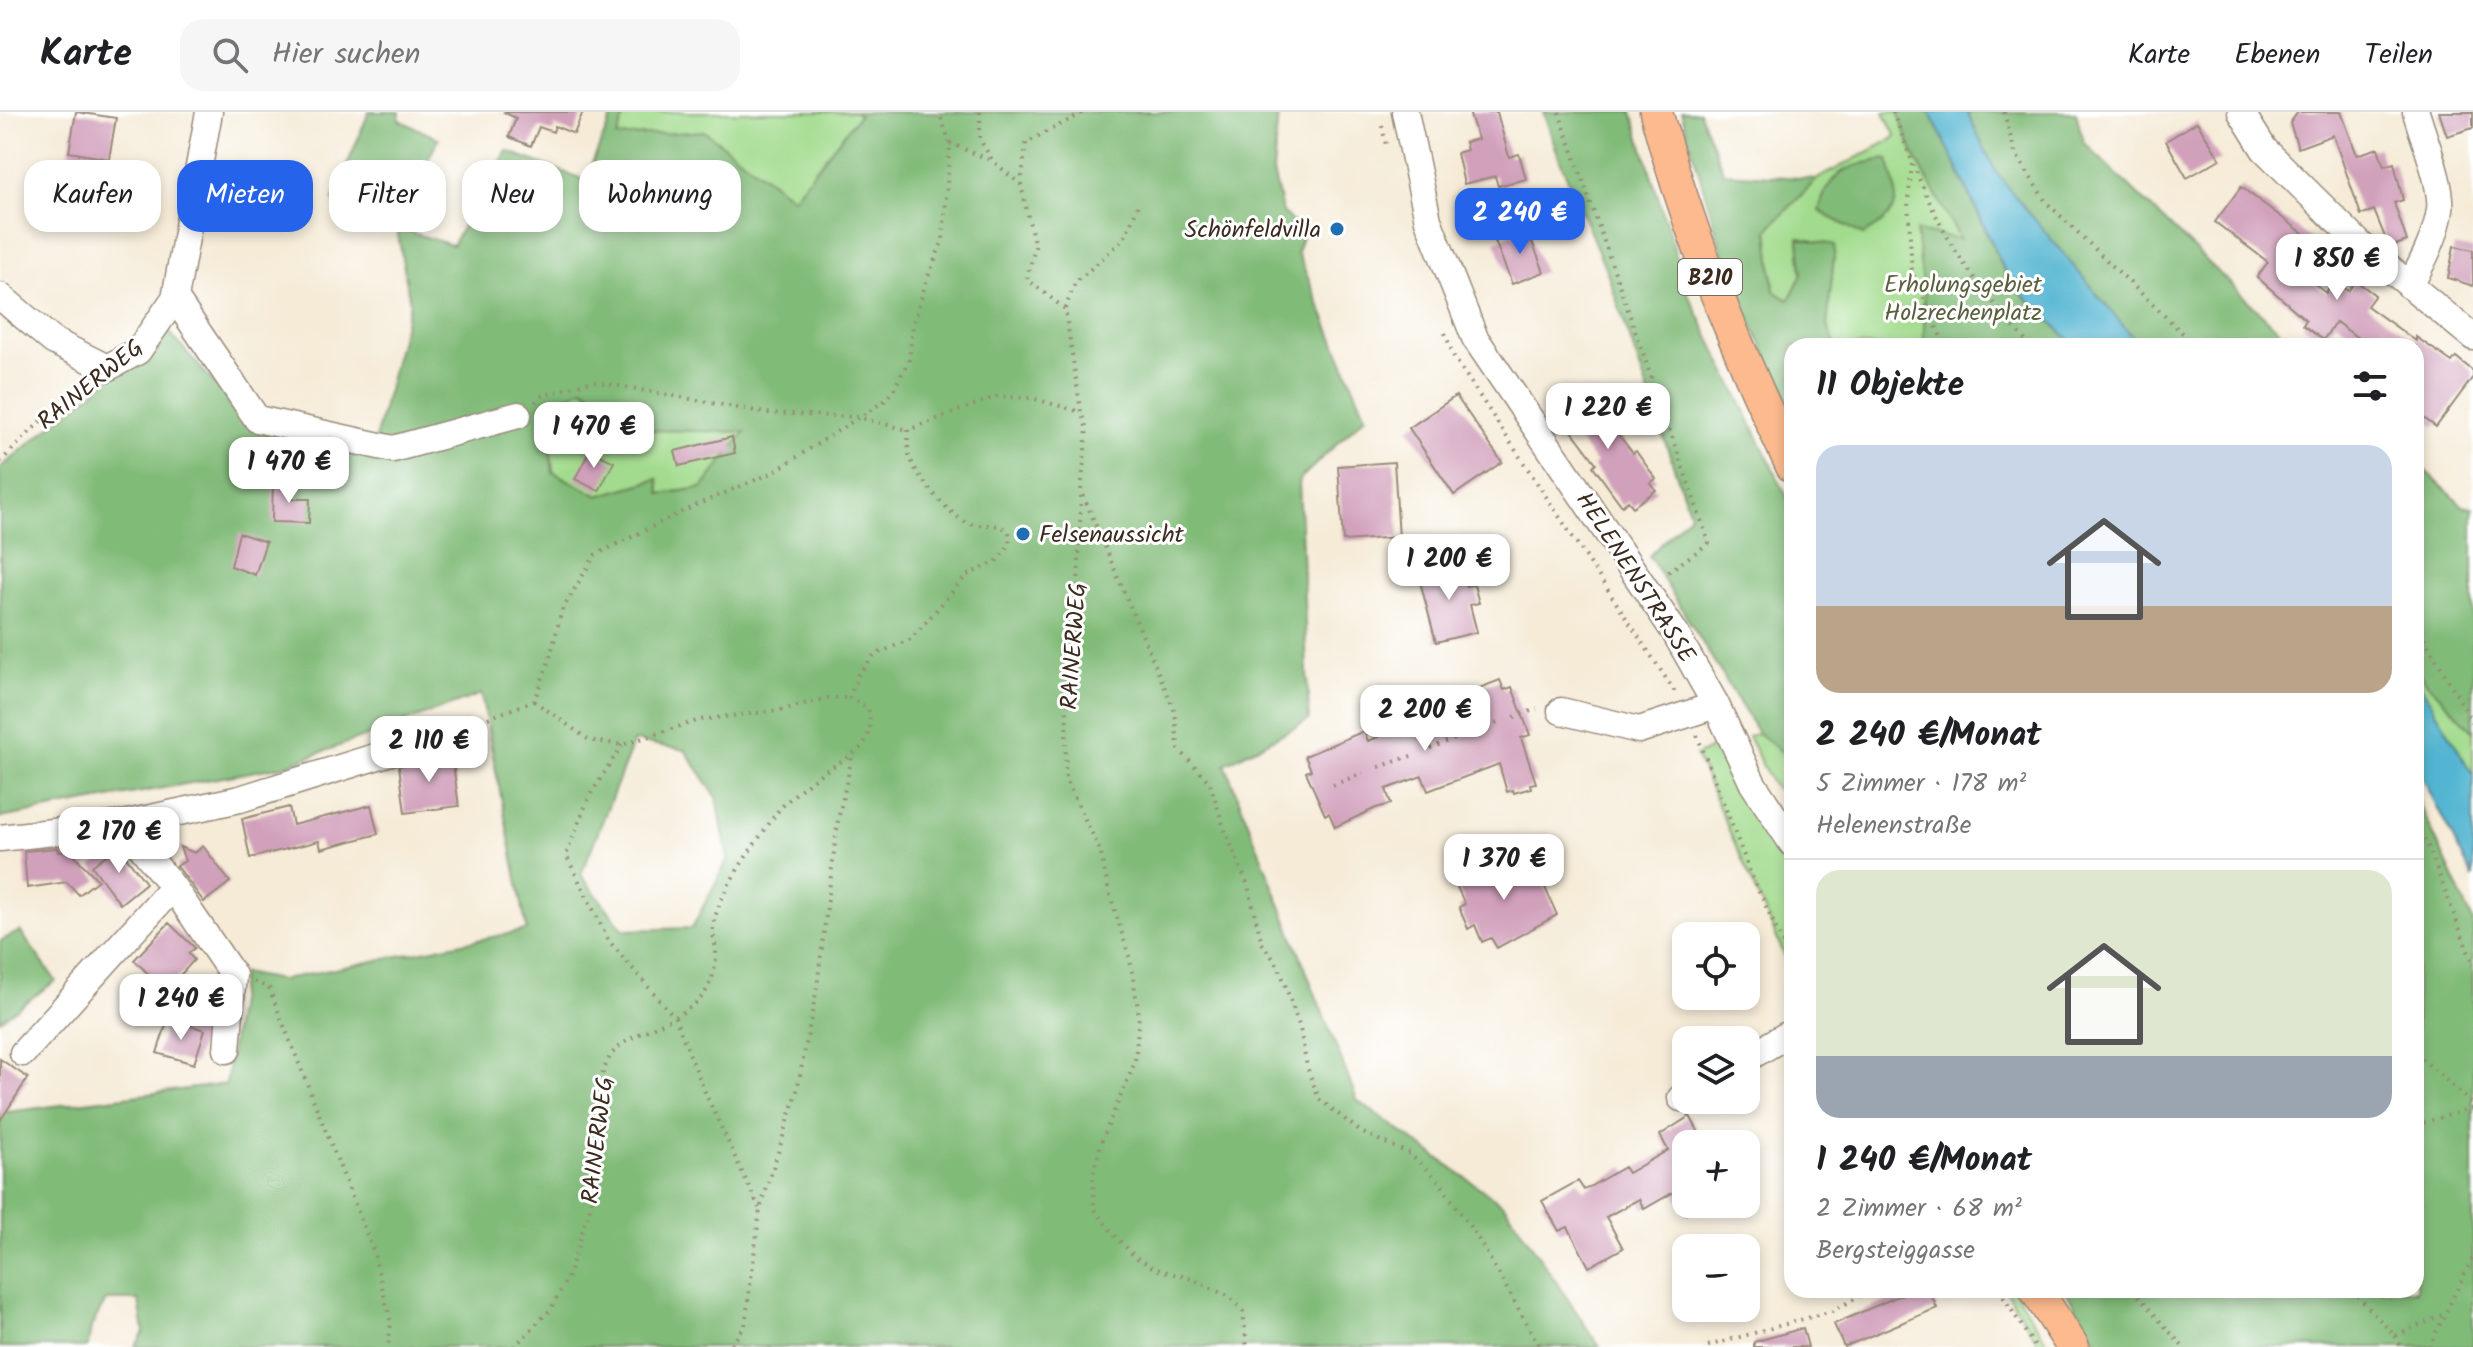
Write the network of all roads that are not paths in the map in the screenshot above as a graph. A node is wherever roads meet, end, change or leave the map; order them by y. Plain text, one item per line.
1 (209, 112) edge
2 (1405, 112) edge
3 (1656, 112) edge
4 (2241, 112) edge
5 (2416, 112) edge
6 (2410, 286) junction
7 (0, 296) edge
8 (175, 298) junction
9 (2471, 333) edge
10 (518, 415) road end
11 (1784, 447) edge
12 (1716, 705) junction
13 (1561, 711) dead end
14 (468, 728) road end
15 (1753, 784) junction
16 (1784, 813) edge
17 (123, 824) junction
18 (1784, 831) edge
19 (0, 838) edge
20 (173, 887) junction
21 (1784, 1037) edge
22 (227, 1050) dead end
23 (1760, 1051) edge
24 (23, 1053) dead end
25 (2041, 1298) edge
26 (2073, 1347) edge

1 - 8 street, RAINERWEG
2 - 12 street, HELENENSTRASSE
3 - 11 main road, B210
4 - 6 street
5 - 6 street
6 - 9 street
7 - 8 street, RAINERWEG
8 - 10 street
12 - 13 street
12 - 15 street, HELENENSTRASSE
14 - 17 street
15 - 16 street, HELENENSTRASSE
15 - 18 street, HELENENSTRASSE
17 - 19 street
17 - 20 street
20 - 22 street
20 - 24 street
21 - 23 street
25 - 26 main road

